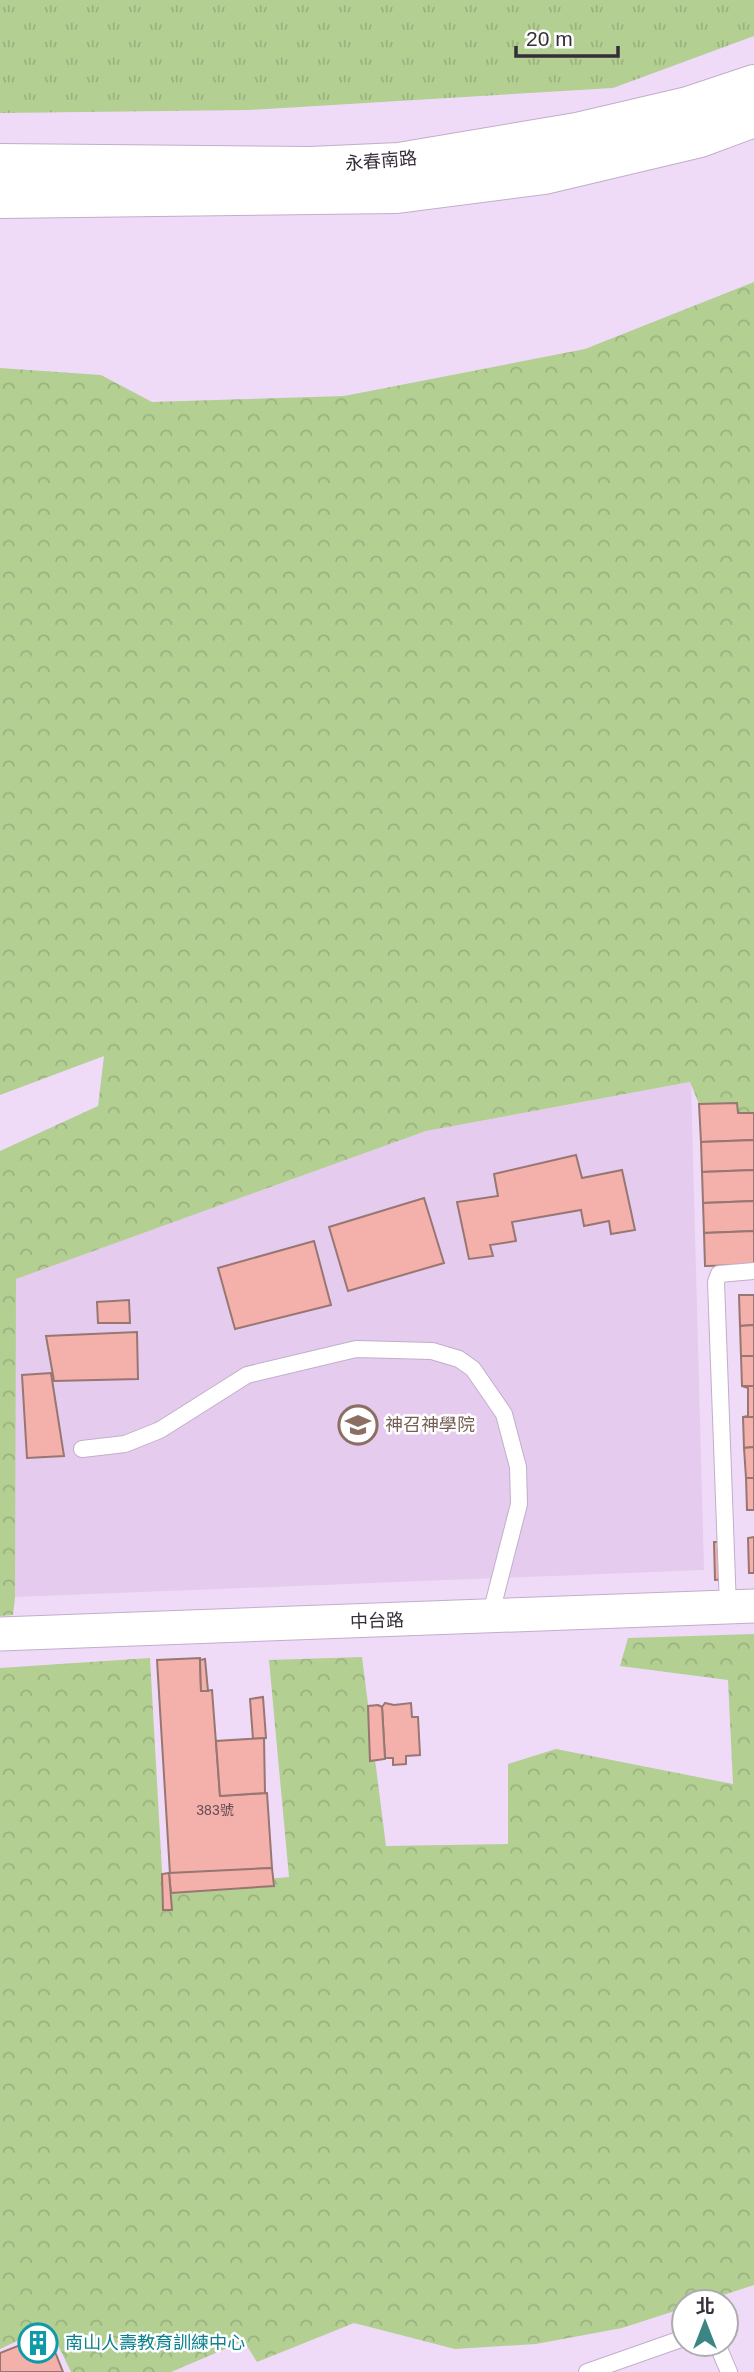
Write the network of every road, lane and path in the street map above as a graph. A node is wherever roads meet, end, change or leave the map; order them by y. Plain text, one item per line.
1 (754, 84) edge
2 (754, 118) edge
3 (694, 122) junction
4 (0, 163) edge
5 (398, 178) junction
6 (0, 198) edge
7 (754, 1271) edge
8 (82, 1449) dead end
9 (741, 1607) edge
10 (491, 1617) junction
11 (0, 1634) edge
12 (670, 2345) edge
13 (627, 2365) edge
14 (587, 2372) edge

1 - 3 street, 永春南路
2 - 3 street, 永春南路
3 - 5 street, 永春南路
4 - 5 street, 永春南路
5 - 6 street, 永春南路
7 - 9 lane
8 - 10 lane
9 - 10 street, 中台路
10 - 11 street, 中台路
12 - 13 lane
13 - 14 lane

